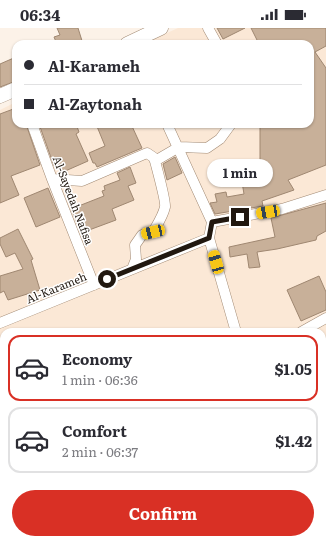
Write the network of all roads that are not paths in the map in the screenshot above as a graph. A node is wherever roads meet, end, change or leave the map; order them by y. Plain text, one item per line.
1 (161, 28) edge
2 (208, 28) edge
3 (136, 40) edge
4 (215, 40) edge
5 (12, 91) edge
6 (0, 96) edge
7 (33, 128) edge
8 (169, 128) edge
9 (228, 128) edge
10 (179, 147) junction
11 (155, 161) junction
12 (52, 179) junction
13 (326, 195) edge
14 (212, 222) junction
15 (209, 238) junction
16 (132, 269) junction
17 (94, 284) junction
18 (326, 318) edge
19 (0, 323) edge
20 (235, 328) edge
21 (308, 328) edge

1 - 3 main road
2 - 4 street
5 - 6 main road
7 - 12 street, Al-Sayedah Nafisa
8 - 10 street
9 - 10 street
10 - 11 street
10 - 14 street
11 - 12 street
11 - 16 street
12 - 17 street, Al-Sayedah Nafisa
13 - 14 street
14 - 15 street
15 - 16 street, Al-Karameh
15 - 20 street
16 - 17 street, Al-Karameh
17 - 19 street, Al-Karameh
18 - 21 street

